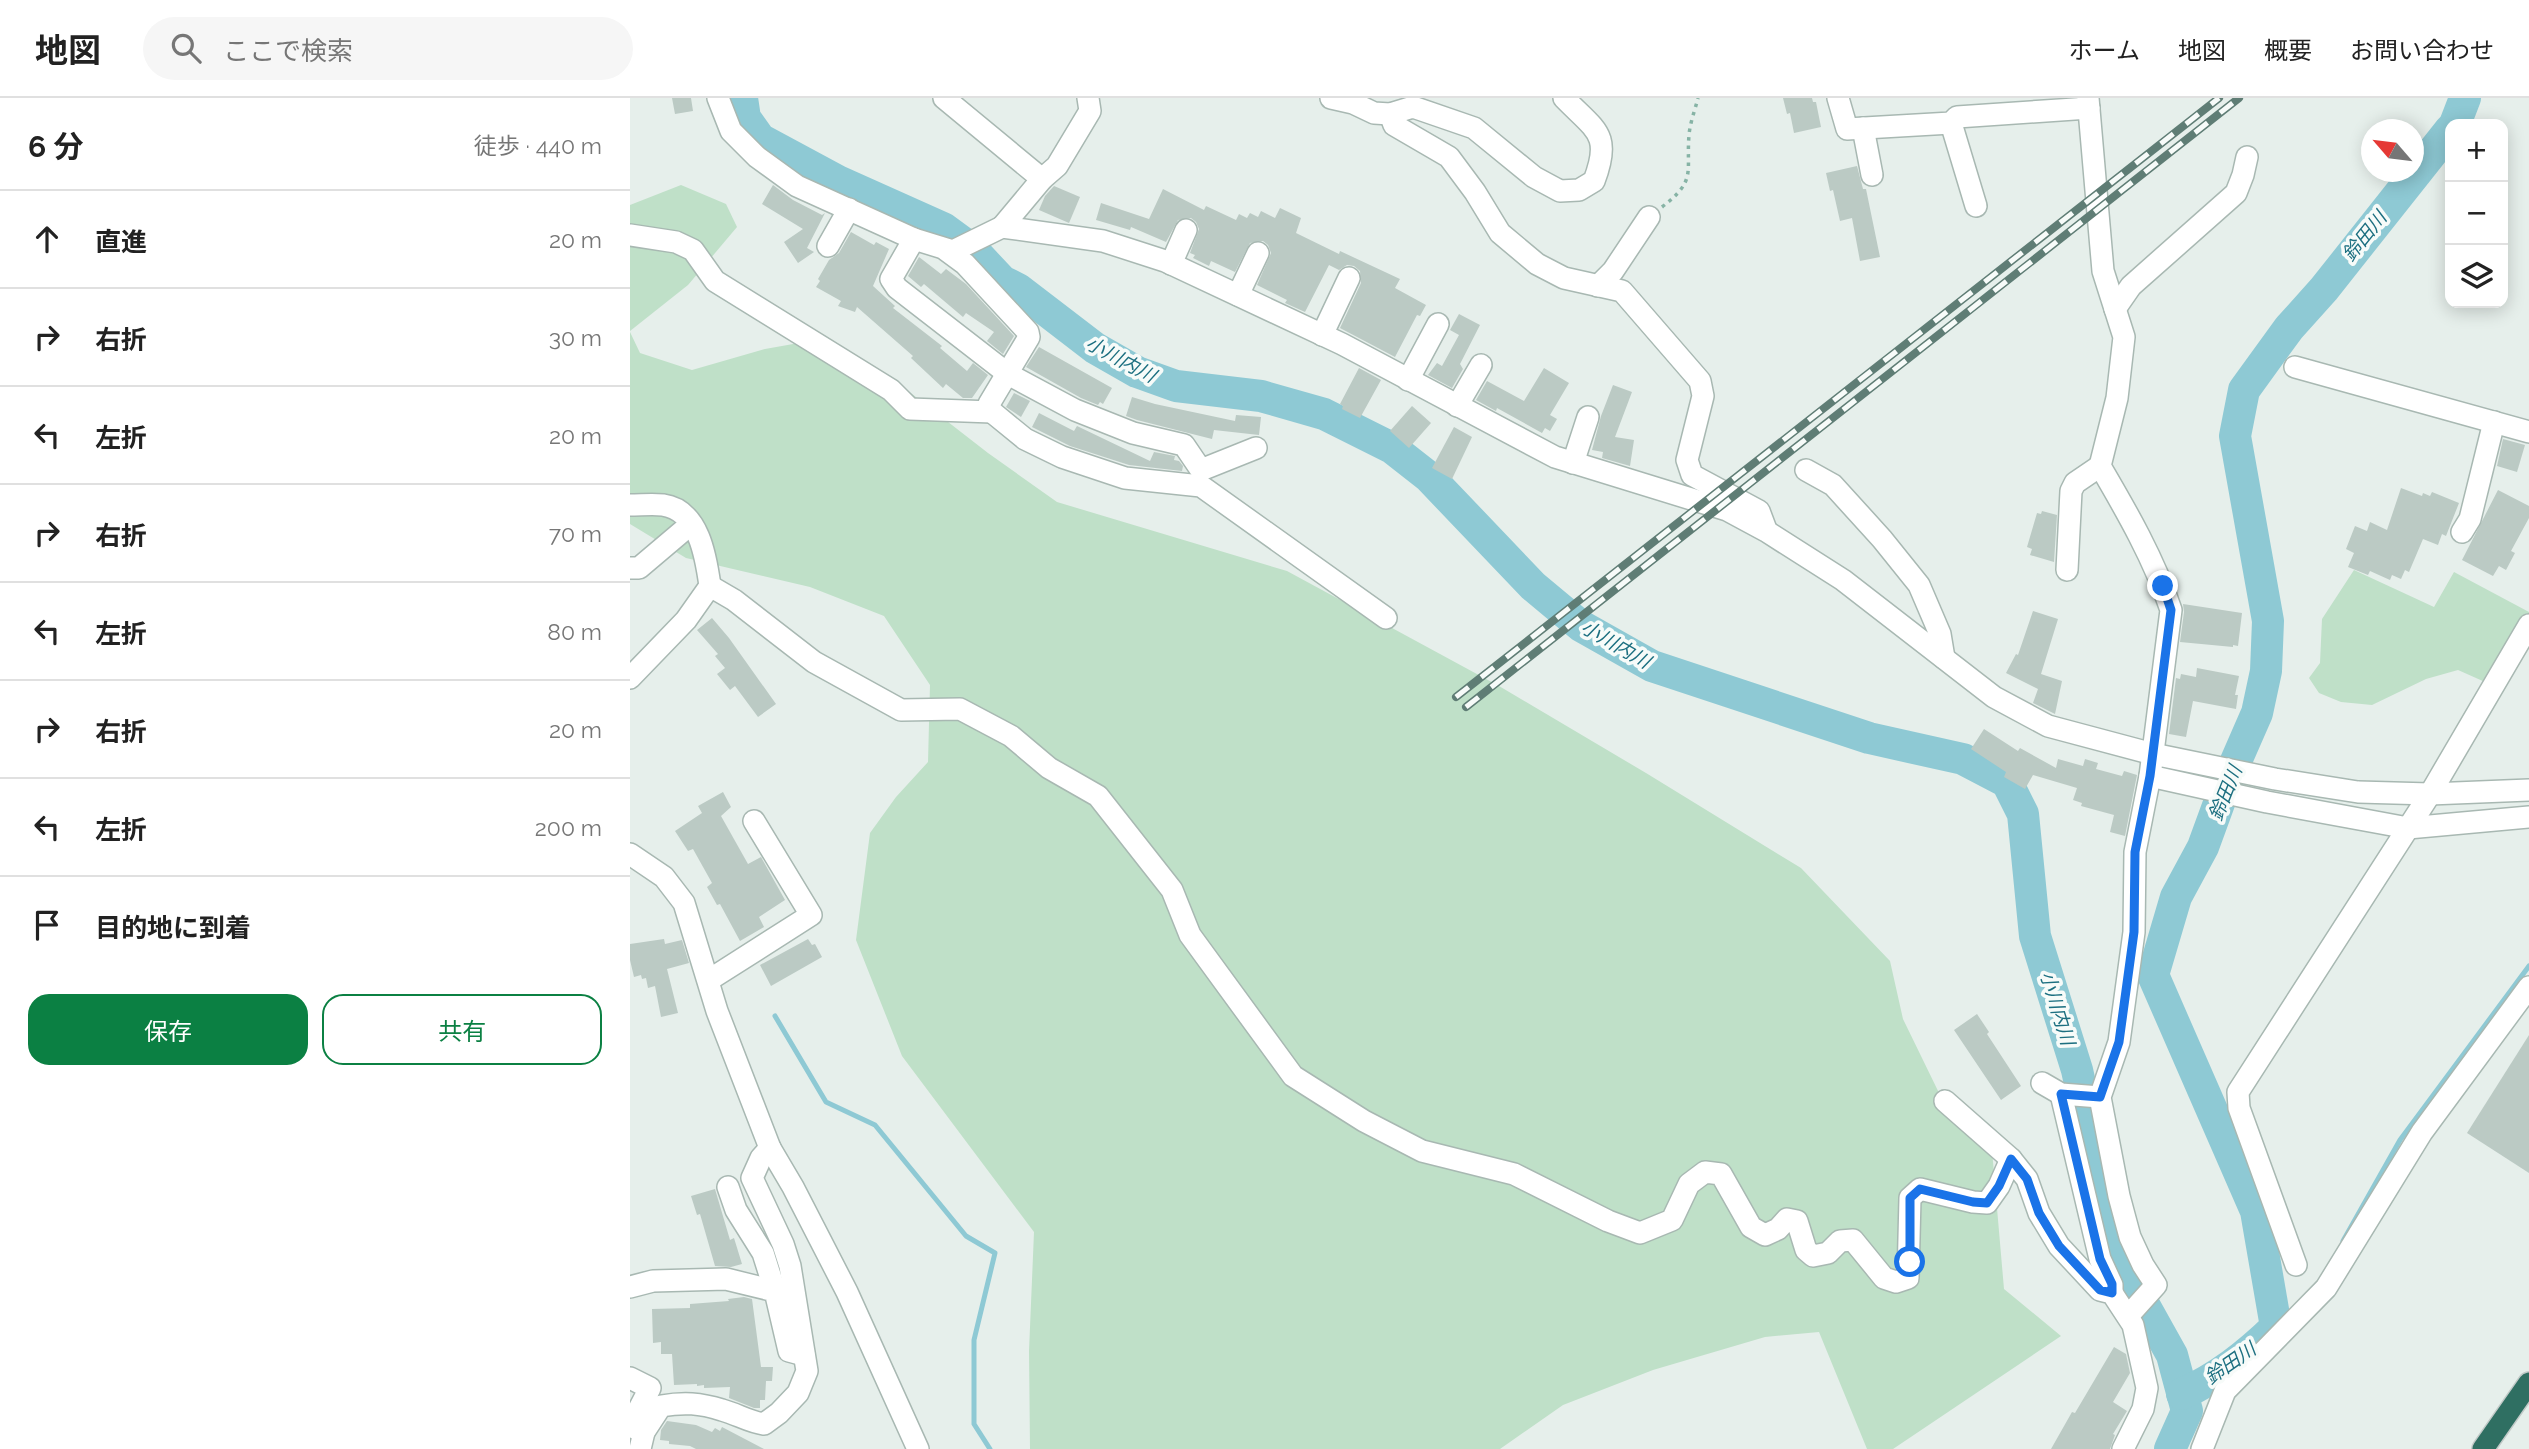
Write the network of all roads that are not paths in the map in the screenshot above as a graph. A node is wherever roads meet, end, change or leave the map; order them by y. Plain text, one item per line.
1 (718, 98) edge
2 (944, 98) edge
3 (1088, 98) edge
4 (1331, 98) edge
5 (1374, 98) edge
6 (1564, 98) edge
7 (1838, 98) edge
8 (2089, 103) edge
9 (1395, 113) junction
10 (1951, 123) junction
11 (1863, 128) junction
12 (2247, 157) dead end
13 (1872, 176) dead end
14 (1042, 178) junction
15 (1976, 206) dead end
16 (849, 209) junction
17 (1649, 217) road end
18 (997, 230) junction
19 (1186, 230) dead end
20 (630, 235) edge
21 (914, 239) junction
22 (828, 246) dead end
23 (949, 250) junction
24 (1258, 253) dead end
25 (1171, 264) junction
26 (1349, 278) dead end
27 (1598, 286) junction
28 (1238, 295) junction
29 (2115, 309) junction
30 (1438, 324) dead end
31 (1322, 335) junction
32 (1481, 365) dead end
33 (2295, 367) dead end
34 (1008, 374) junction
35 (1408, 380) junction
36 (1457, 406) junction
37 (992, 412) junction
38 (1588, 417) dead end
39 (2494, 422) junction
40 (2529, 432) edge
41 (1256, 447) dead end
42 (1573, 463) junction
43 (2100, 466) junction
44 (1806, 471) dead end
45 (1201, 478) junction
46 (630, 505) edge
47 (691, 524) junction
48 (1766, 531) junction
49 (2462, 532) dead end
50 (630, 568) edge
51 (2067, 570) dead end
52 (710, 586) junction
53 (1386, 618) dead end
54 (2529, 625) edge
55 (1944, 658) junction
56 (630, 678) edge
57 (2153, 754) junction
58 (2150, 776) junction
59 (2529, 790) edge
60 (2430, 794) junction
61 (2529, 799) edge
62 (2529, 817) edge
63 (754, 821) dead end
64 (2489, 821) junction
65 (2408, 828) junction
66 (630, 854) edge
67 (709, 980) junction
68 (2529, 987) edge
69 (2042, 1083) dead end
70 (2061, 1094) junction
71 (2097, 1097) junction
72 (1945, 1101) dead end
73 (769, 1148) junction
74 (2011, 1159) junction
75 (727, 1187) dead end
76 (2296, 1265) dead end
77 (630, 1287) edge
78 (775, 1291) junction
79 (2112, 1293) junction
80 (2129, 1315) junction
81 (804, 1355) junction
82 (630, 1378) edge
83 (2529, 1383) edge
84 (642, 1441) edge
85 (918, 1449) edge
86 (2123, 1449) edge
87 (2202, 1449) edge
88 (2483, 1449) edge

1 - 16 street
2 - 14 street
3 - 14 street
4 - 9 street
5 - 9 street
6 - 9 street
7 - 11 street
8 - 10 street
8 - 29 street
9 - 27 street
10 - 11 street
10 - 15 street
11 - 13 street
12 - 29 street
14 - 18 street
16 - 21 street
16 - 22 street
17 - 27 street
18 - 23 street
18 - 25 street
19 - 25 street
20 - 37 street
21 - 23 street
21 - 34 street
23 - 34 street
24 - 28 street
25 - 28 street
26 - 31 street
27 - 48 street
28 - 31 street
29 - 43 street
30 - 35 street
31 - 35 street
32 - 36 street
33 - 39 street
34 - 37 street
34 - 45 street
35 - 36 street
36 - 42 street
37 - 45 street
38 - 42 street
39 - 40 street
39 - 49 street
41 - 45 street
42 - 48 street
43 - 51 street
43 - 57 street
44 - 55 street
45 - 53 street
46 - 47 street
47 - 50 street
47 - 52 street
48 - 55 street
52 - 56 street
52 - 74 street
54 - 60 street
55 - 57 street
57 - 58 street
57 - 60 street
58 - 65 street
58 - 71 street
59 - 60 street
60 - 65 street
61 - 64 street
62 - 64 street
63 - 67 street
64 - 65 street
65 - 76 street
66 - 67 street
67 - 73 street
68 - 87 street
69 - 70 street
70 - 71 street
70 - 79 street
71 - 80 street
72 - 74 street
73 - 81 street
73 - 85 street
74 - 79 street
75 - 78 street
77 - 78 street
78 - 81 street
79 - 80 street
80 - 86 street
81 - 84 street
82 - 84 street
83 - 88 highway

